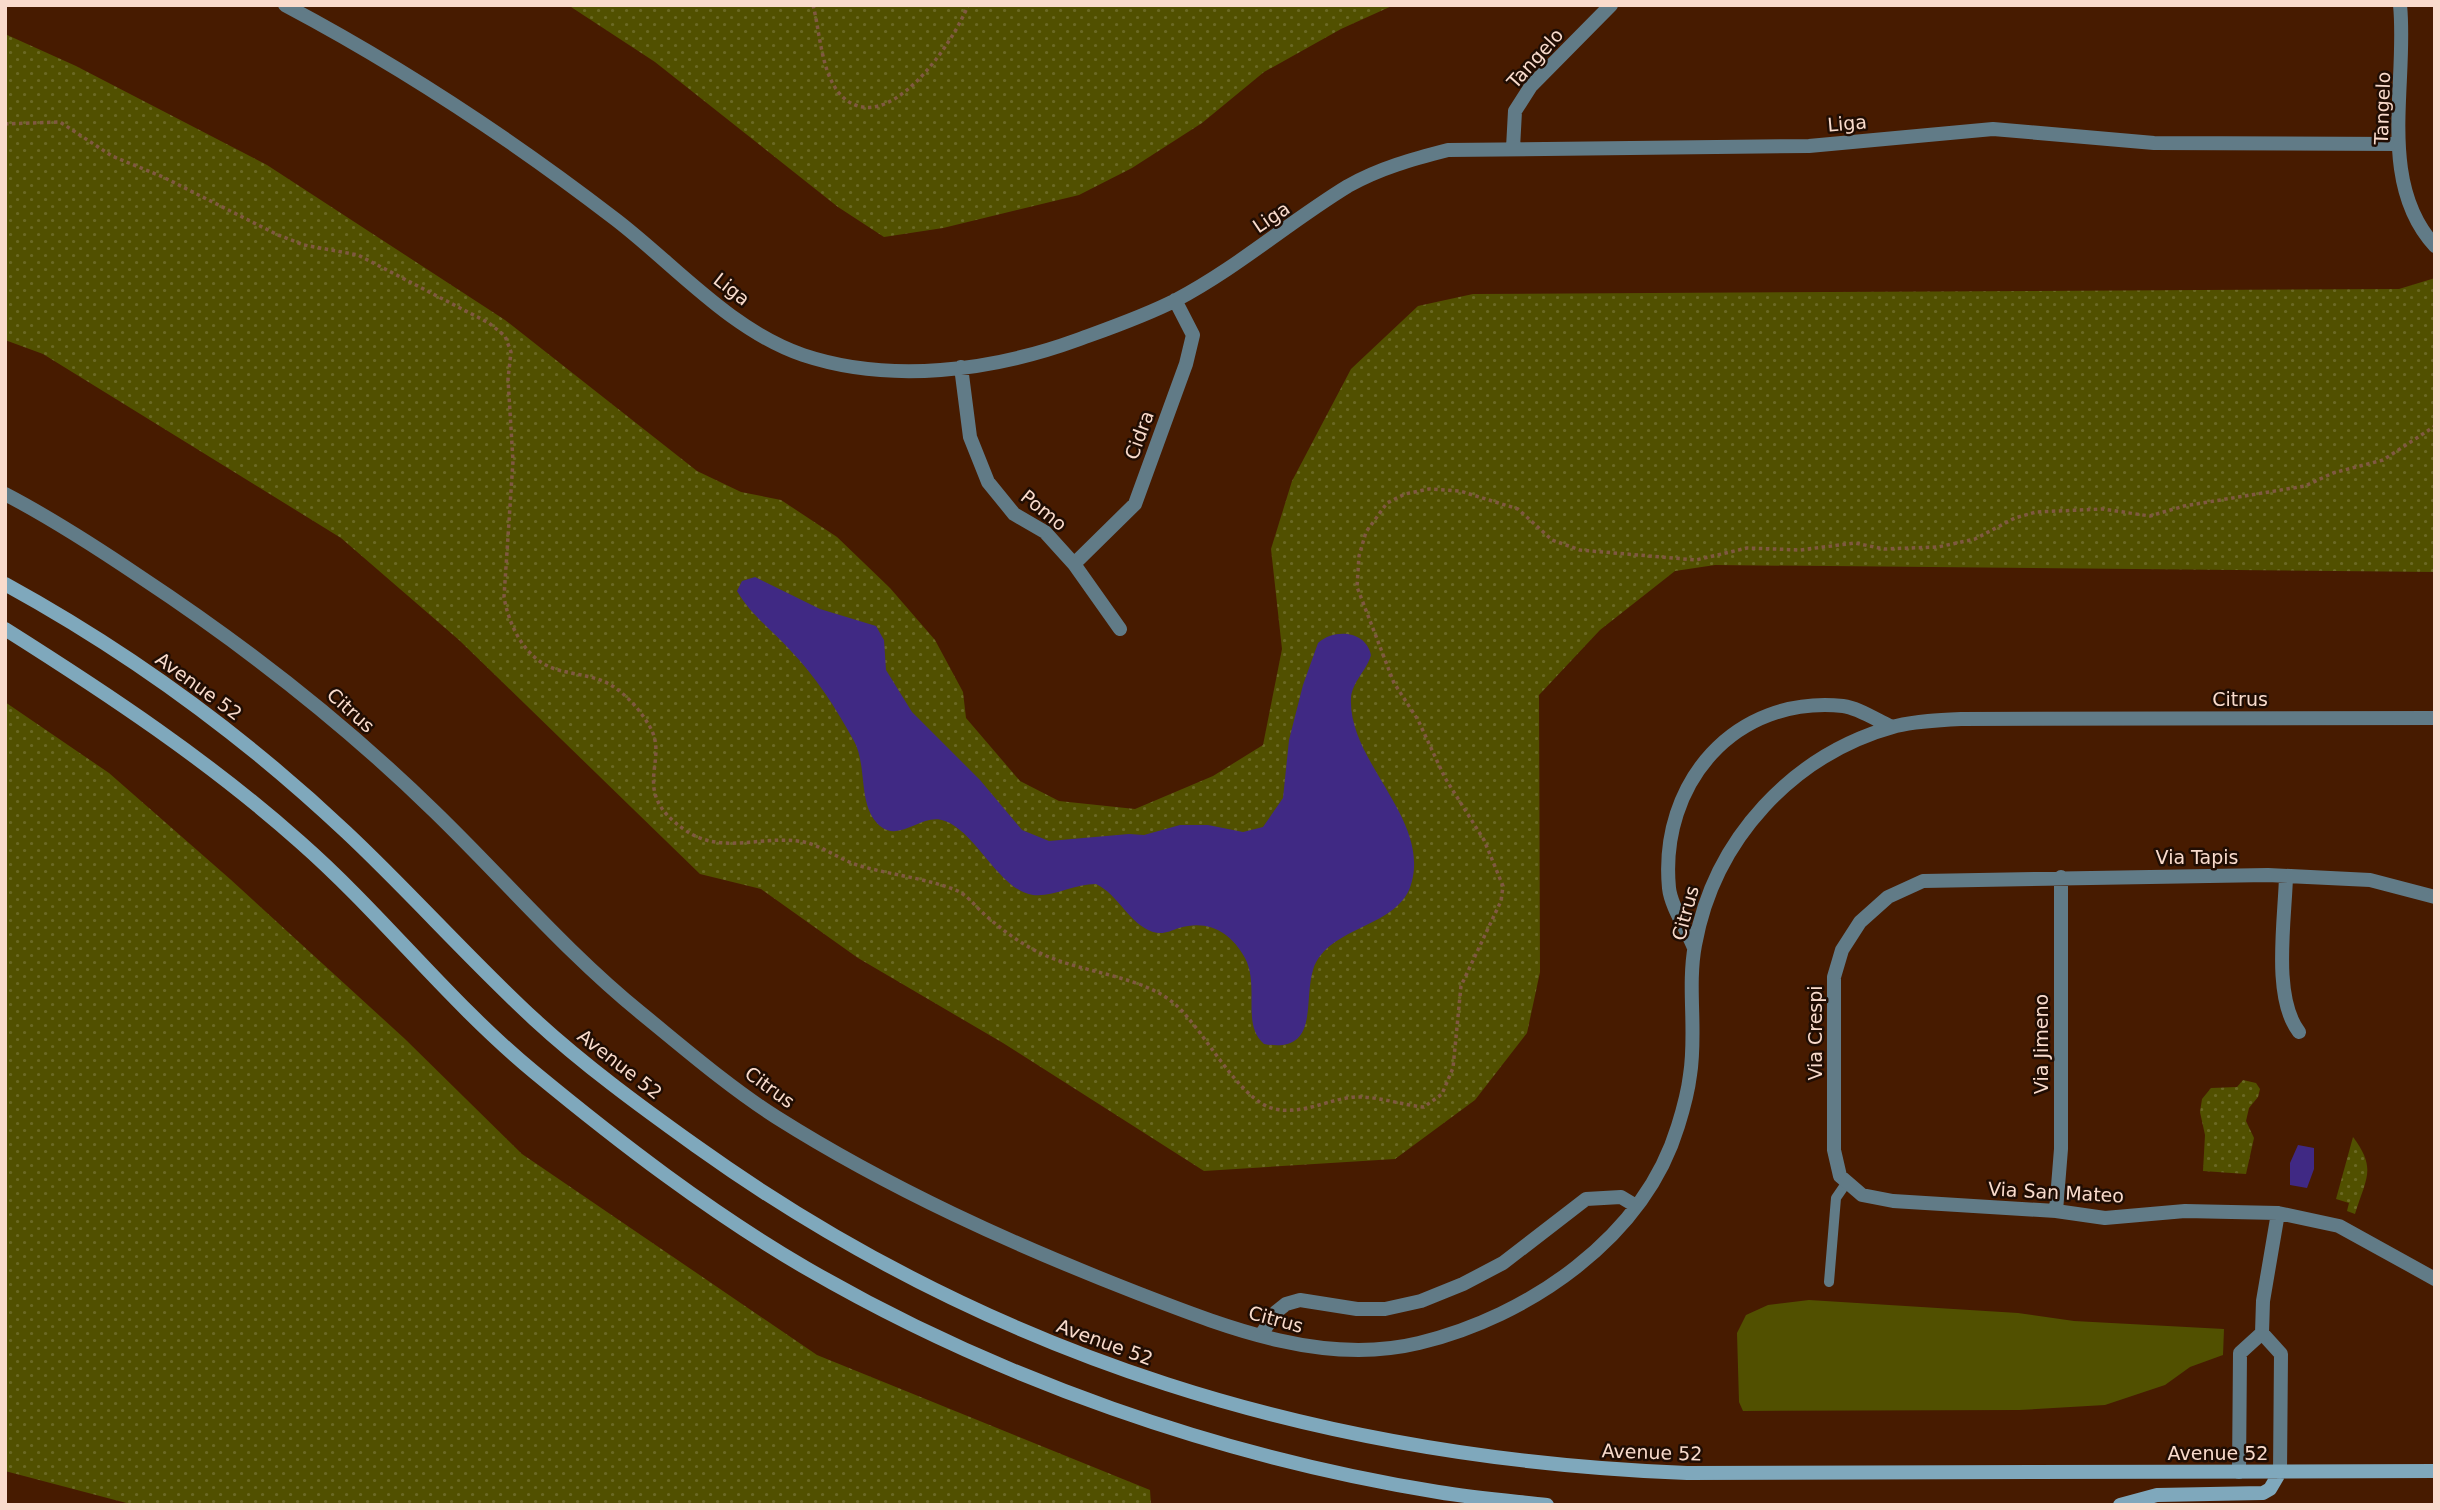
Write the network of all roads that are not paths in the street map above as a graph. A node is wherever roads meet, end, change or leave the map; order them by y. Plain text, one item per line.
1 (285, 5) edge
2 (1611, 5) edge
3 (2400, 5) edge
4 (2398, 144) junction
5 (1513, 148) junction
6 (2435, 246) edge
7 (1175, 300) junction
8 (961, 367) junction
9 (5, 494) edge
10 (1074, 564) junction
11 (5, 584) edge
12 (5, 629) edge
13 (1120, 629) dead end
14 (2435, 718) edge
15 (1892, 727) junction
16 (2286, 876) junction
17 (2061, 877) junction
18 (1957, 878) joint
19 (2435, 897) edge
20 (1694, 948) junction
21 (2299, 1032) dead end
22 (1843, 1179) junction
23 (1636, 1206) junction
24 (2056, 1211) junction
25 (2278, 1213) junction
26 (2435, 1279) edge
27 (1829, 1282) dead end
28 (2262, 1333) junction
29 (1261, 1335) junction
30 (2435, 1471) edge
31 (2239, 1472) junction
32 (2280, 1472) junction
33 (1547, 1505) edge
34 (2120, 1505) edge

1 - 8 street, Liga
2 - 5 street, Tangelo
3 - 4 street, Tangelo
4 - 5 street, Liga
4 - 6 street, Tangelo
5 - 7 street, Liga
7 - 8 street, Liga
7 - 10 street, Cidra
8 - 10 street, Pomo
9 - 29 street, Citrus
10 - 13 street, Pomo
11 - 31 main road, Avenue 52
12 - 33 main road
14 - 15 street, Citrus
15 - 20 street, Citrus
15 - 20 street
16 - 17 street, Via Tapis
16 - 19 street, Via Tapis
16 - 21 street
17 - 18 street, Via Tapis
17 - 24 street, Via Jimeno
18 - 22 street, Via Crespi
20 - 23 street, Citrus
22 - 24 street, Via San Mateo
22 - 27 lane
23 - 29 street, Citrus
23 - 29 street
24 - 25 street, Via San Mateo
25 - 26 street, Via San Mateo
25 - 28 street
28 - 31 street
28 - 32 street
30 - 32 main road, Avenue 52
31 - 32 main road, Avenue 52
32 - 34 main road

